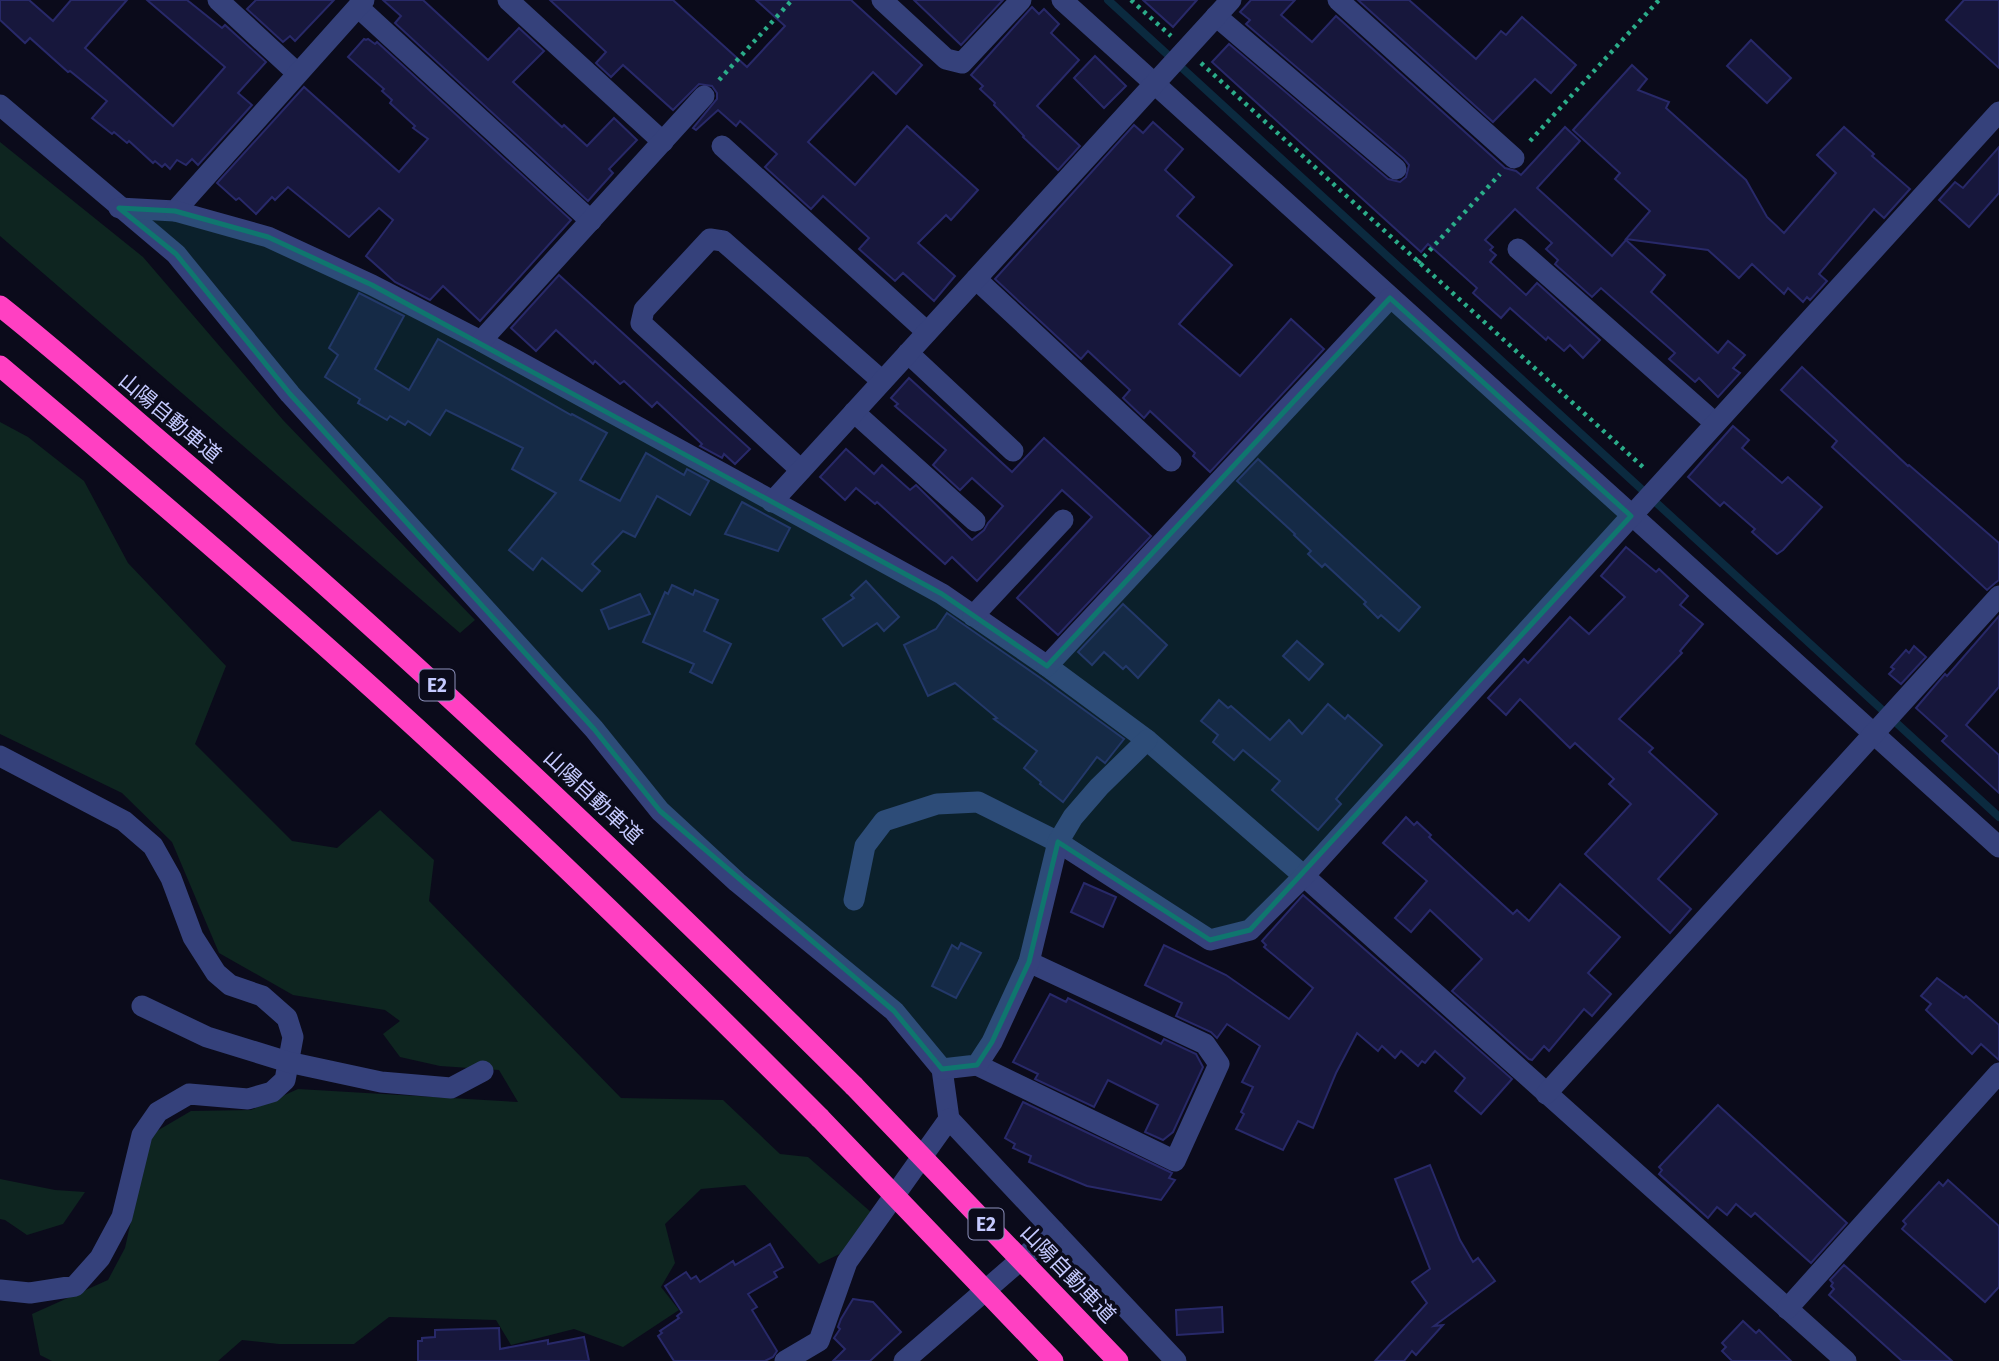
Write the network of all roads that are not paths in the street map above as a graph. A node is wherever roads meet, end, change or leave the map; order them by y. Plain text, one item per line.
1 (218, 0) edge
2 (508, 0) edge
3 (882, 0) edge
4 (1021, 0) edge
5 (1062, 0) edge
6 (1231, 0) edge
7 (1338, 0) edge
8 (361, 4) edge
9 (1216, 16) junction
10 (297, 73) junction
11 (1161, 76) junction
12 (704, 96) road end
13 (0, 105) edge
14 (1999, 112) edge
15 (663, 142) junction
16 (723, 146) dead end
17 (1514, 158) road end
18 (1396, 169) dead end
19 (119, 208) junction
20 (175, 211) junction
21 (591, 221) junction
22 (1518, 249) dead end
23 (976, 279) junction
24 (1390, 298) junction
25 (4, 309) edge
26 (927, 332) junction
27 (481, 341) junction
28 (908, 353) junction
29 (0, 366) edge
30 (882, 381) junction
31 (854, 412) junction
32 (1715, 423) junction
33 (1013, 451) dead end
34 (1171, 461) dead end
35 (801, 470) junction
36 (1646, 499) junction
37 (772, 502) junction
38 (1063, 520) dead end
39 (975, 521) dead end
40 (1999, 596) edge
41 (973, 616) junction
42 (1047, 666) junction
43 (1884, 724) junction
44 (1147, 740) junction
45 (0, 756) edge
46 (1058, 842) junction
47 (1999, 847) edge
48 (1304, 876) junction
49 (854, 900) dead end
50 (1029, 962) junction
51 (142, 1006) dead end
52 (288, 1062) junction
53 (977, 1065) junction
54 (942, 1069) junction
55 (483, 1071) dead end
56 (1999, 1073) edge
57 (1546, 1094) junction
58 (949, 1119) junction
59 (1054, 1231) junction
60 (0, 1290) edge
61 (1787, 1309) junction
62 (795, 1359) edge
63 (904, 1361) edge
64 (1054, 1361) edge
65 (1118, 1361) edge
66 (1176, 1361) edge
67 (1846, 1361) edge

1 - 10 street
2 - 15 street
3 - 4 street
5 - 11 street
6 - 9 street
7 - 17 street
8 - 10 street
8 - 21 street
9 - 11 street
9 - 18 street
10 - 20 street
11 - 23 street
11 - 24 street
12 - 15 street
13 - 19 street
14 - 32 street
15 - 21 street
16 - 26 street
19 - 20 street
19 - 54 street
20 - 27 street
21 - 27 street
22 - 32 street
23 - 26 street
23 - 34 street
24 - 36 street
24 - 42 street
25 - 65 highway, 山陽自動車道 / E2, bridge
26 - 28 street
27 - 37 street
28 - 30 street
28 - 33 street
29 - 64 highway, E2, bridge
30 - 31 street
30 - 35 street
31 - 35 street
31 - 39 street
32 - 36 street
35 - 37 street
36 - 43 street
36 - 48 street
37 - 41 street
38 - 41 street
40 - 43 street
41 - 42 street
42 - 44 street
43 - 47 street
43 - 57 street
44 - 46 street
44 - 48 street
45 - 52 street
46 - 48 street
46 - 49 street
46 - 50 street
48 - 57 street
50 - 53 street
50 - 53 street
51 - 52 street
52 - 55 street
52 - 60 street
53 - 54 street
54 - 58 street
56 - 61 street
57 - 61 street
58 - 59 street
58 - 62 street
59 - 63 street
59 - 66 street
61 - 67 street

